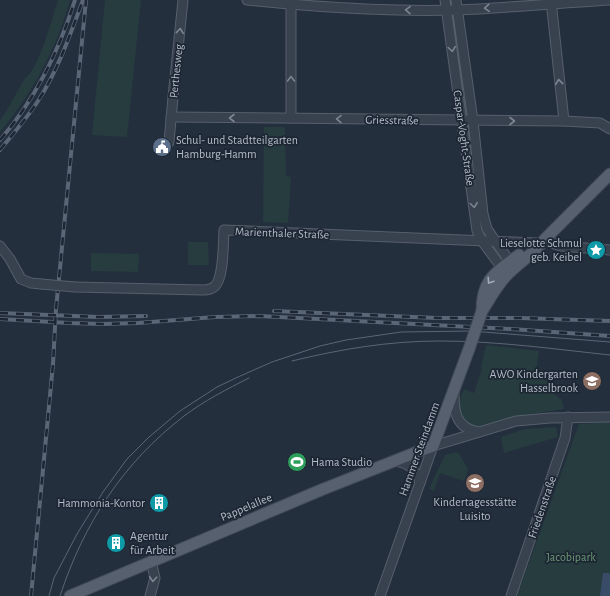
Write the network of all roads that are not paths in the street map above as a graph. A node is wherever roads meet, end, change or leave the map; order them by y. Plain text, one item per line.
1 (184, 0) edge
2 (247, 0) edge
3 (445, 0) edge
4 (456, 0) edge
5 (610, 0) edge
6 (291, 2) edge
7 (552, 2) edge
8 (447, 10) junction
9 (458, 10) junction
10 (171, 117) junction
11 (291, 118) junction
12 (462, 121) junction
13 (472, 121) junction
14 (564, 121) junction
15 (610, 129) edge
16 (169, 142) dead end
17 (610, 174) edge
18 (546, 238) junction
19 (482, 241) junction
20 (495, 241) junction
21 (536, 243) junction
22 (0, 246) edge
23 (610, 250) edge
24 (507, 267) junction
25 (454, 391) junction
26 (568, 417) junction
27 (610, 417) edge
28 (479, 432) junction
29 (433, 446) junction
30 (392, 461) junction
31 (420, 482) junction
32 (151, 561) junction
33 (75, 594) edge
34 (150, 596) edge
35 (380, 596) edge
36 (511, 596) edge

10 -> 1 street, Perthesweg
2 - 6 street
3 - 8 street, Caspar-Voght-Straße
4 - 9 street, Caspar-Voght-Straße
5 - 7 street
8 -> 6 street
11 -> 6 street
7 -> 9 street
14 -> 7 street
8 - 9 street
8 -> 12 street, Caspar-Voght-Straße
9 - 13 street, Caspar-Voght-Straße
11 -> 10 street, Griesstraße
10 - 16 street, Perthesweg
12 -> 11 street, Griesstraße
12 - 13 street, Griesstraße
12 -> 19 street, Caspar-Voght-Straße
13 -> 14 street, Griesstraße
13 - 20 street, Caspar-Voght-Straße
14 - 15 street, Griesstraße
17 - 18 main road, Hammer Steindamm
18 - 21 main road, Hammer Steindamm
18 - 23 street
18 - 24 main road, Hammer Steindamm
19 - 20 street, Marienthaler Straße
19 - 22 street, Marienthaler Straße, bridge
19 - 24 street, Caspar-Voght-Straße
20 - 21 street, Marienthaler Straße
20 - 24 street, Caspar-Voght-Straße
21 - 24 main road, Hammer Steindamm
24 - 25 main road, Hammer Steindamm, bridge
25 - 28 street
25 - 29 main road, Hammer Steindamm
26 - 27 street
26 - 28 street
26 - 36 street, Friedenstraße
28 - 29 street
29 - 30 main road, Pappelallee
29 - 31 street, Hammer Steindamm
30 - 31 street
30 - 32 main road, Pappelallee
31 - 35 street, Hammer Steindamm
32 - 33 main road, Pappelallee
32 -> 34 street

